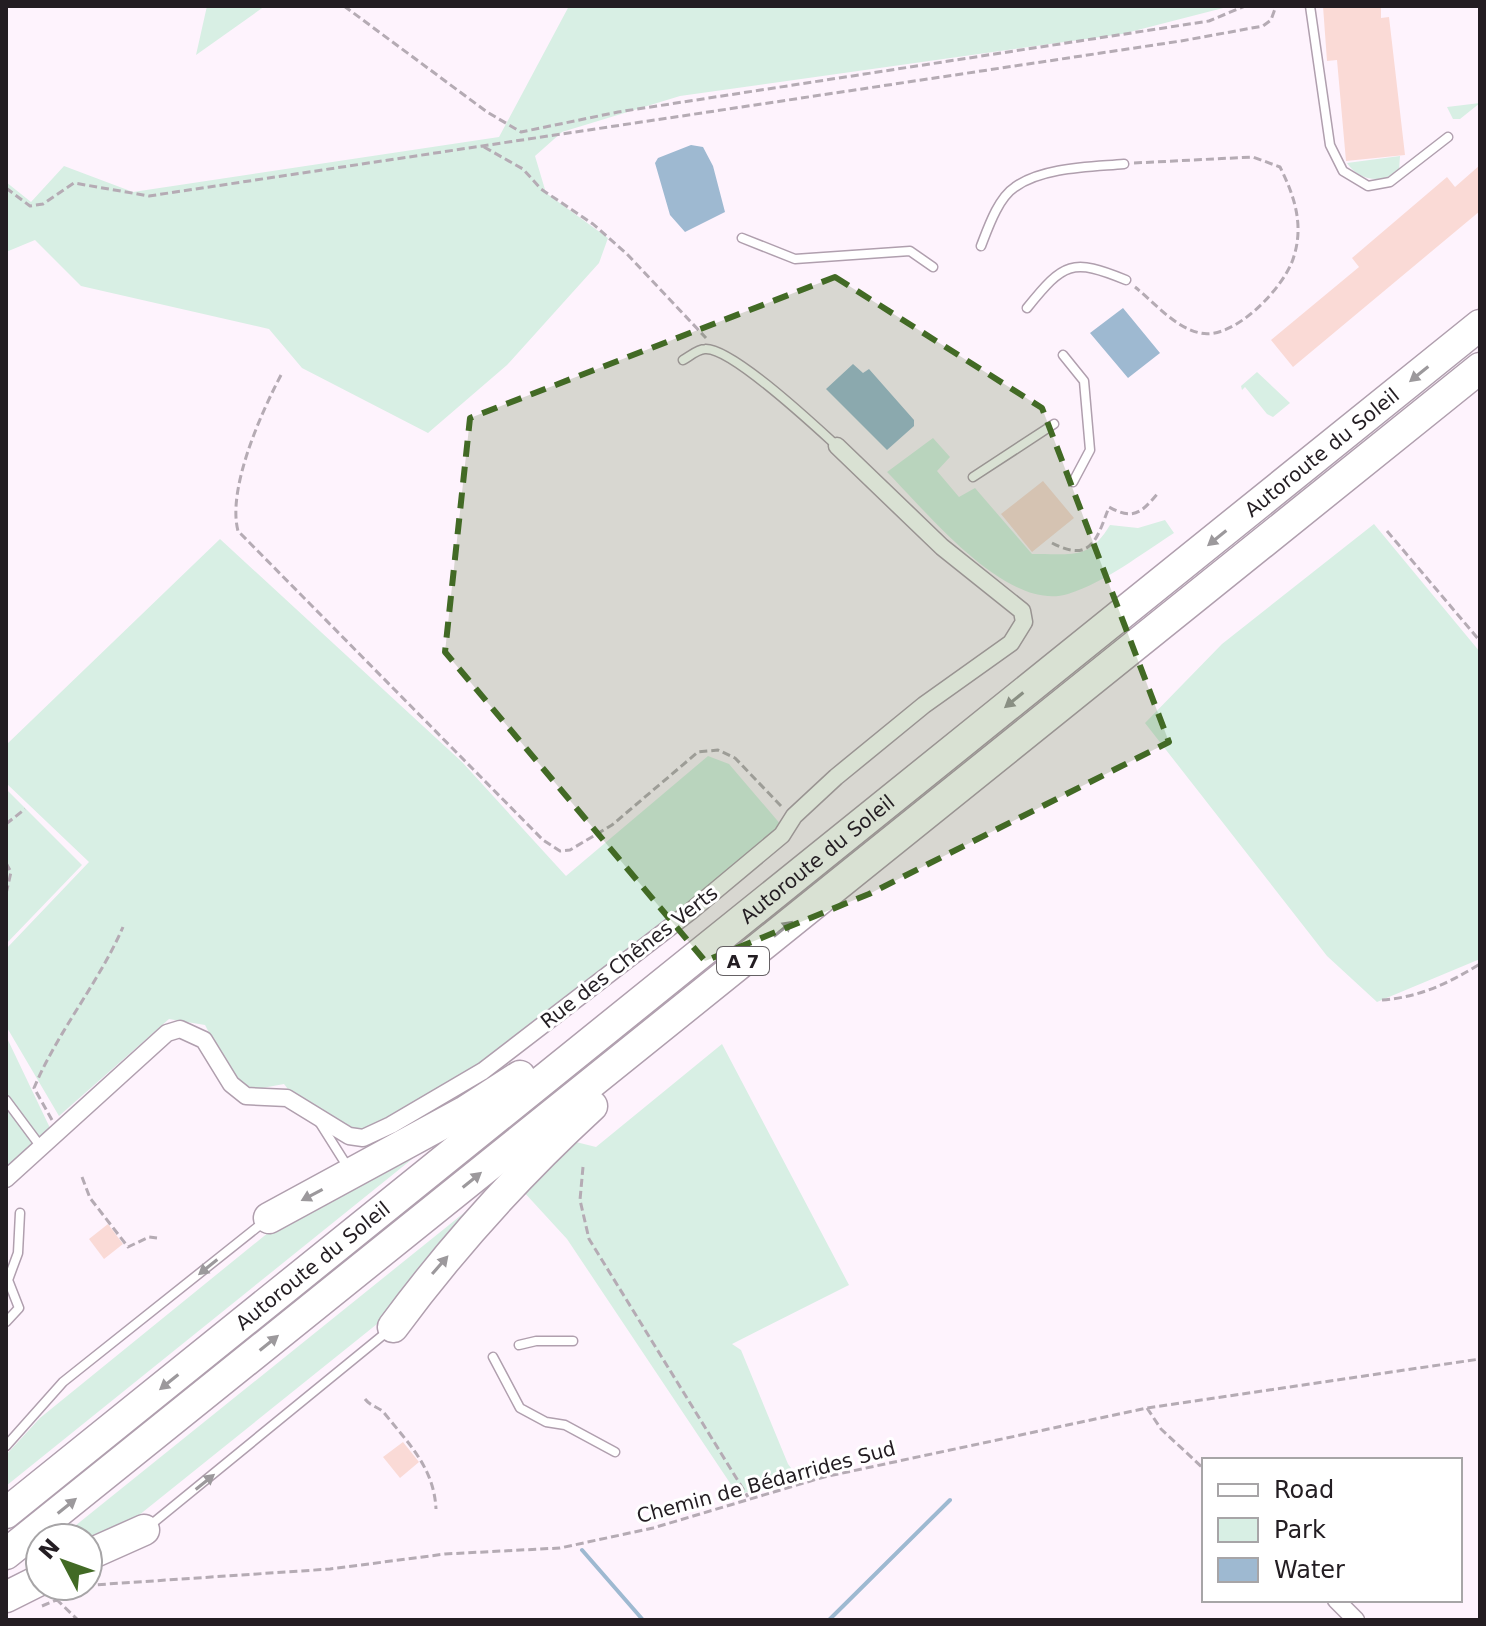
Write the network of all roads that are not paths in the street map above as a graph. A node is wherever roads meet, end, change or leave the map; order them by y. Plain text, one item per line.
1 (1310, 6) edge
2 (1448, 137) dead end
3 (1124, 164) road end
4 (742, 238) dead end
5 (981, 246) dead end
6 (933, 267) dead end
7 (1126, 280) road end
8 (1027, 308) dead end
9 (1480, 325) edge
10 (1063, 355) dead end
11 (683, 360) dead end
12 (1480, 368) edge
13 (1054, 424) dead end
14 (837, 446) joint
15 (973, 477) dead end
16 (1073, 482) dead end
17 (665, 981) junction
18 (685, 1008) junction
19 (6, 1100) edge
20 (317, 1119) junction
21 (42, 1148) junction
22 (351, 1174) junction
23 (6, 1179) edge
24 (20, 1213) dead end
25 (269, 1218) joint
26 (7, 1279) edge
27 (6, 1322) edge
28 (393, 1327) joint
29 (573, 1341) dead end
30 (519, 1345) dead end
31 (493, 1357) dead end
32 (6, 1446) edge
33 (615, 1452) dead end
34 (6, 1513) edge
35 (144, 1530) joint
36 (104, 1548) edge
37 (6, 1554) edge
38 (1338, 1602) edge
39 (1356, 1620) edge

1 - 2 lane
3 - 5 lane
4 - 6 lane
7 - 8 lane
9 -> 17 highway, Autoroute du Soleil / A 7
10 - 16 lane
11 - 14 lane
18 -> 12 highway, Autoroute du Soleil / A 7
13 - 15 lane
14 - 20 street, Rue des Chênes Verts
17 - 22 highway
17 -> 34 highway, Autoroute du Soleil / A 7
28 -> 18 highway
37 -> 18 highway, Autoroute du Soleil / A 7
19 - 21 lane
20 - 21 street, Rue des Chênes Verts
20 - 22 lane
21 - 23 street, Rue des Chênes Verts
22 -> 25 highway
24 - 26 lane
25 -> 32 lane
26 - 27 lane
35 -> 28 lane
29 - 30 lane
31 - 33 lane
35 - 36 highway
38 - 39 street

